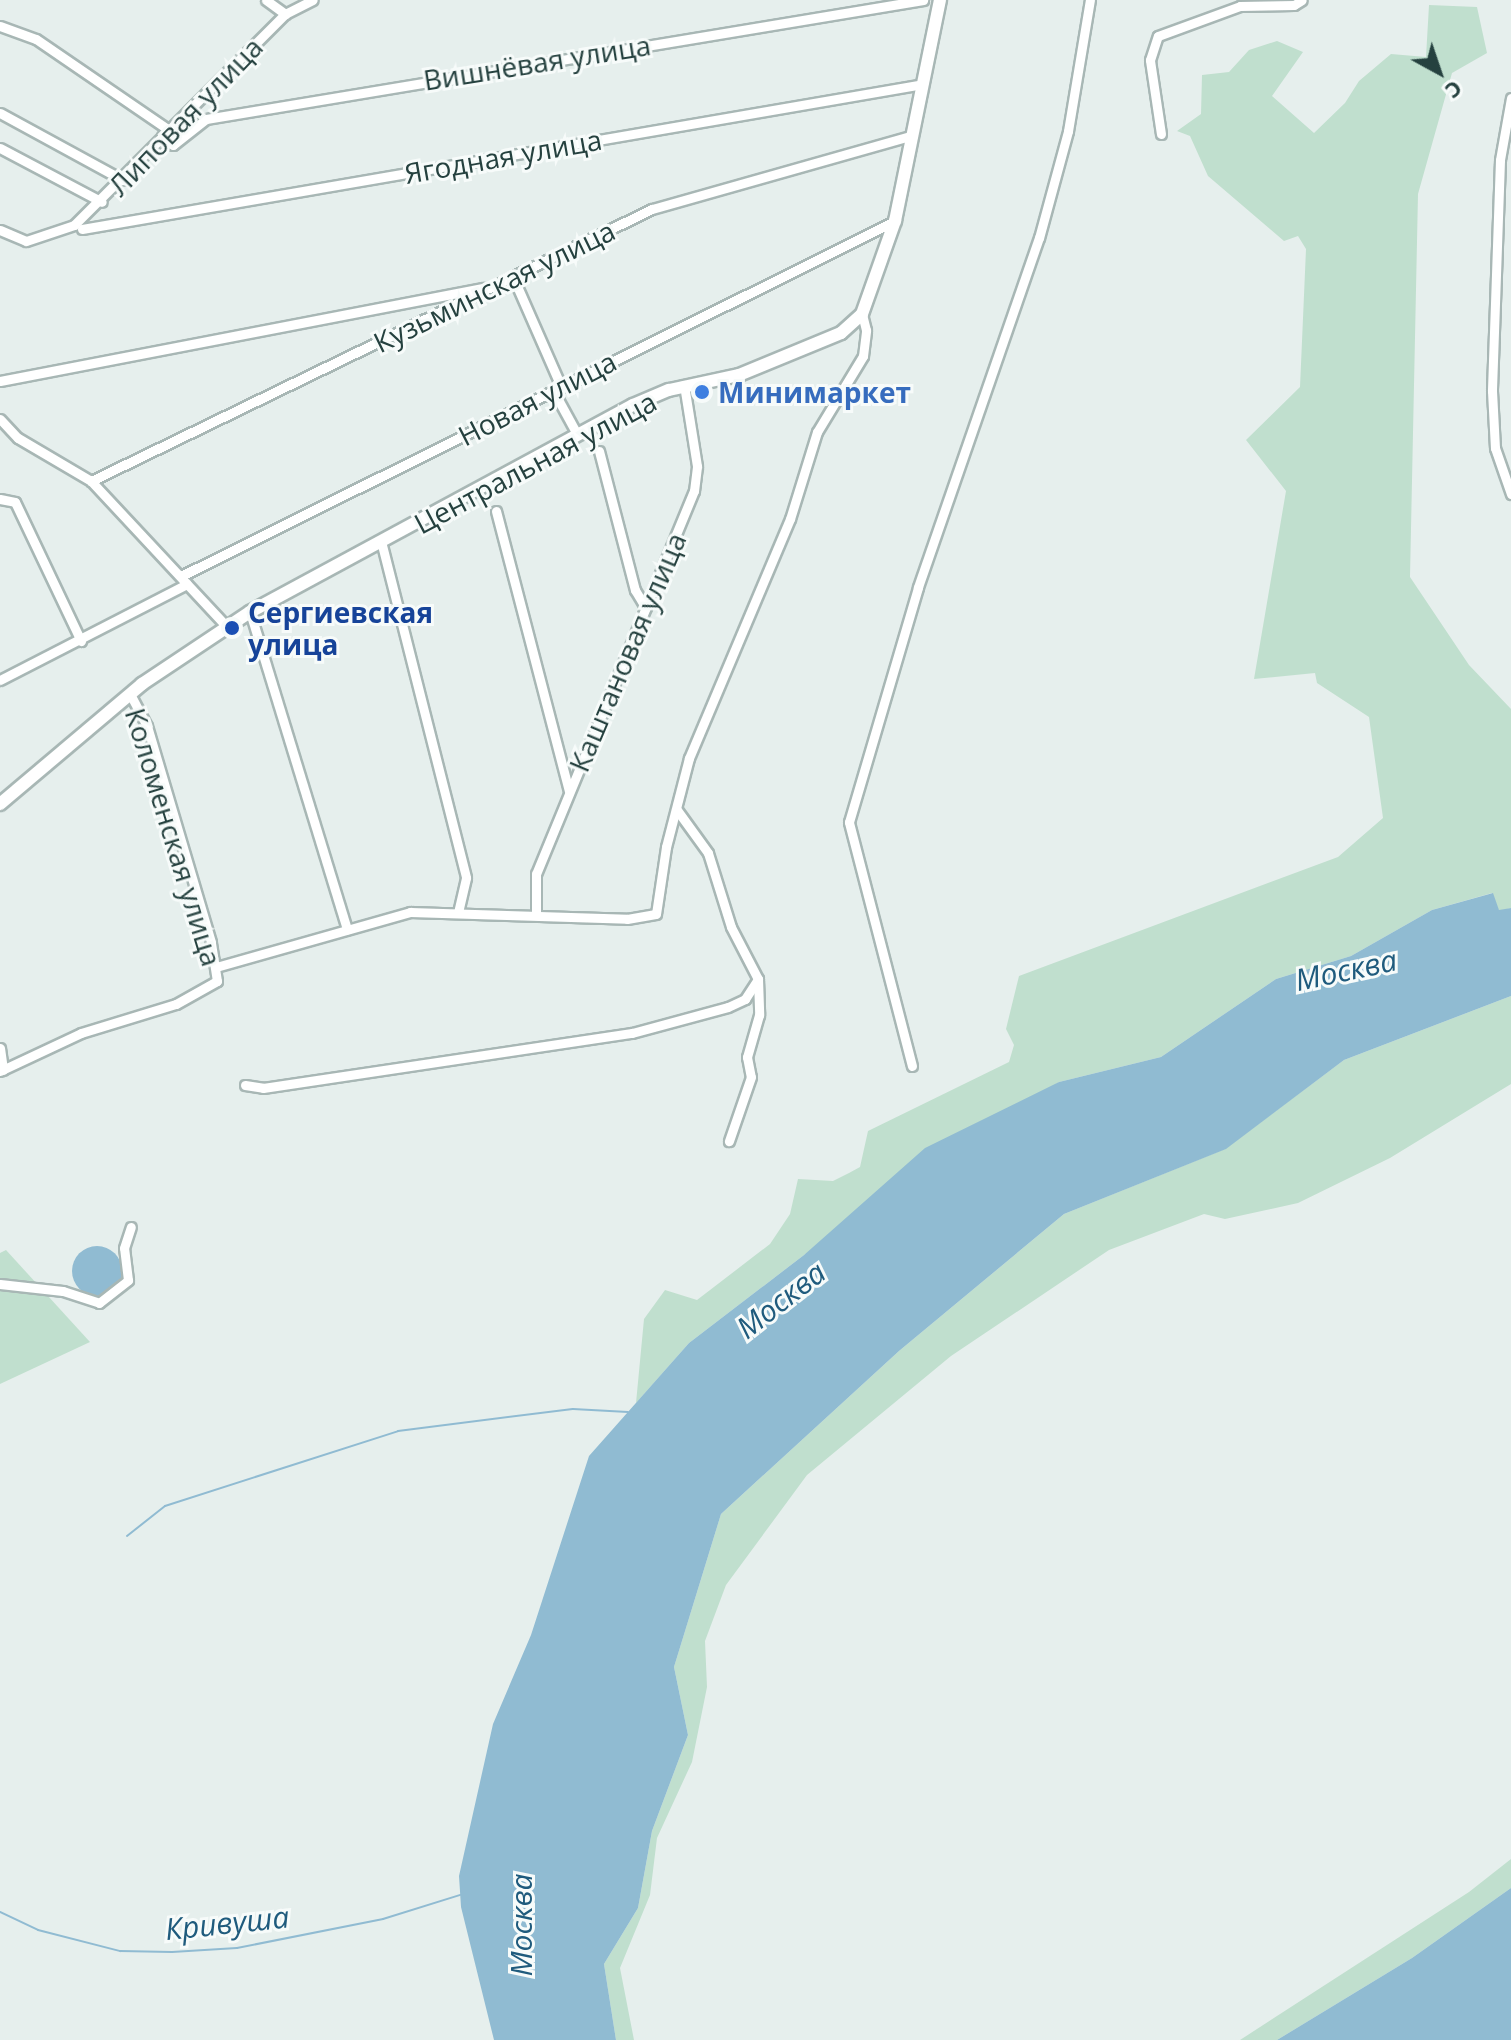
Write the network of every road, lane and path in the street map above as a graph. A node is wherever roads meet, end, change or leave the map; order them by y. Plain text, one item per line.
1 (266, 0) edge
2 (313, 0) edge
3 (923, 0) edge
4 (940, 0) edge
5 (1090, 0) edge
6 (1302, 0) edge
7 (285, 14) junction
8 (0, 26) edge
9 (923, 84) junction
10 (1511, 98) edge
11 (0, 113) edge
12 (164, 132) junction
13 (1161, 134) dead end
14 (913, 135) junction
15 (0, 148) edge
16 (123, 180) junction
17 (102, 202) junction
18 (895, 221) junction
19 (82, 229) dead end
20 (0, 230) edge
21 (513, 277) junction
22 (496, 285) junction
23 (862, 314) junction
24 (0, 381) edge
25 (684, 385) junction
26 (556, 387) junction
27 (0, 419) edge
28 (577, 434) junction
29 (599, 451) dead end
30 (91, 481) junction
31 (1511, 494) edge
32 (5, 498) edge
33 (496, 511) dead end
34 (382, 545) junction
35 (184, 580) junction
36 (646, 608) junction
37 (250, 612) junction
38 (226, 626) junction
39 (81, 641) junction
40 (1, 678) edge
41 (130, 694) junction
42 (569, 791) junction
43 (0, 804) edge
44 (677, 810) junction
45 (458, 913) junction
46 (536, 915) junction
47 (347, 930) junction
48 (216, 967) junction
49 (758, 979) junction
50 (0, 1048) edge
51 (912, 1066) dead end
52 (2, 1071) edge
53 (245, 1085) dead end
54 (729, 1141) dead end
55 (131, 1227) dead end
56 (0, 1284) edge

1 - 7 street
2 - 7 street, Липовая улица
3 - 12 street, Вишнёвая улица
4 - 9 street
5 - 51 street
6 - 13 street
7 - 12 street, Липовая улица
8 - 12 street
9 - 14 street
9 - 19 street, Ягодная улица
10 - 31 street
11 - 16 street
12 - 16 street, Липовая улица
14 - 18 street
14 - 21 street, Кузьминская улица
15 - 17 street
16 - 17 street, Липовая улица
17 - 20 street, Липовая улица
18 - 23 street
18 - 26 street, Новая улица
21 - 22 street, Кузьминская улица
21 - 26 street
22 - 24 street
22 - 30 street, Кузьминская улица
23 - 25 street, Центральная улица
23 - 44 street
25 - 28 street, Центральная улица
25 - 36 street, Каштановая улица
26 - 28 street
26 - 35 street, Новая улица
27 - 30 street
28 - 34 street, Центральная улица
29 - 36 street
30 - 35 street
32 - 39 street
33 - 42 street
34 - 37 street, Центральная улица
34 - 45 street
35 - 38 street
35 - 39 street, Новая улица
36 - 42 street, Каштановая улица
37 - 38 street, Центральная улица
37 - 47 street
38 - 41 street, Центральная улица
39 - 40 street, Новая улица
41 - 43 street, Центральная улица
41 - 48 street, Коломенская улица
42 - 46 street, Каштановая улица
44 - 46 street
44 - 49 street
45 - 46 street
45 - 47 street
47 - 48 street
48 - 52 street, Коломенская улица
49 - 53 street
49 - 54 street
50 - 52 street
55 - 56 street

